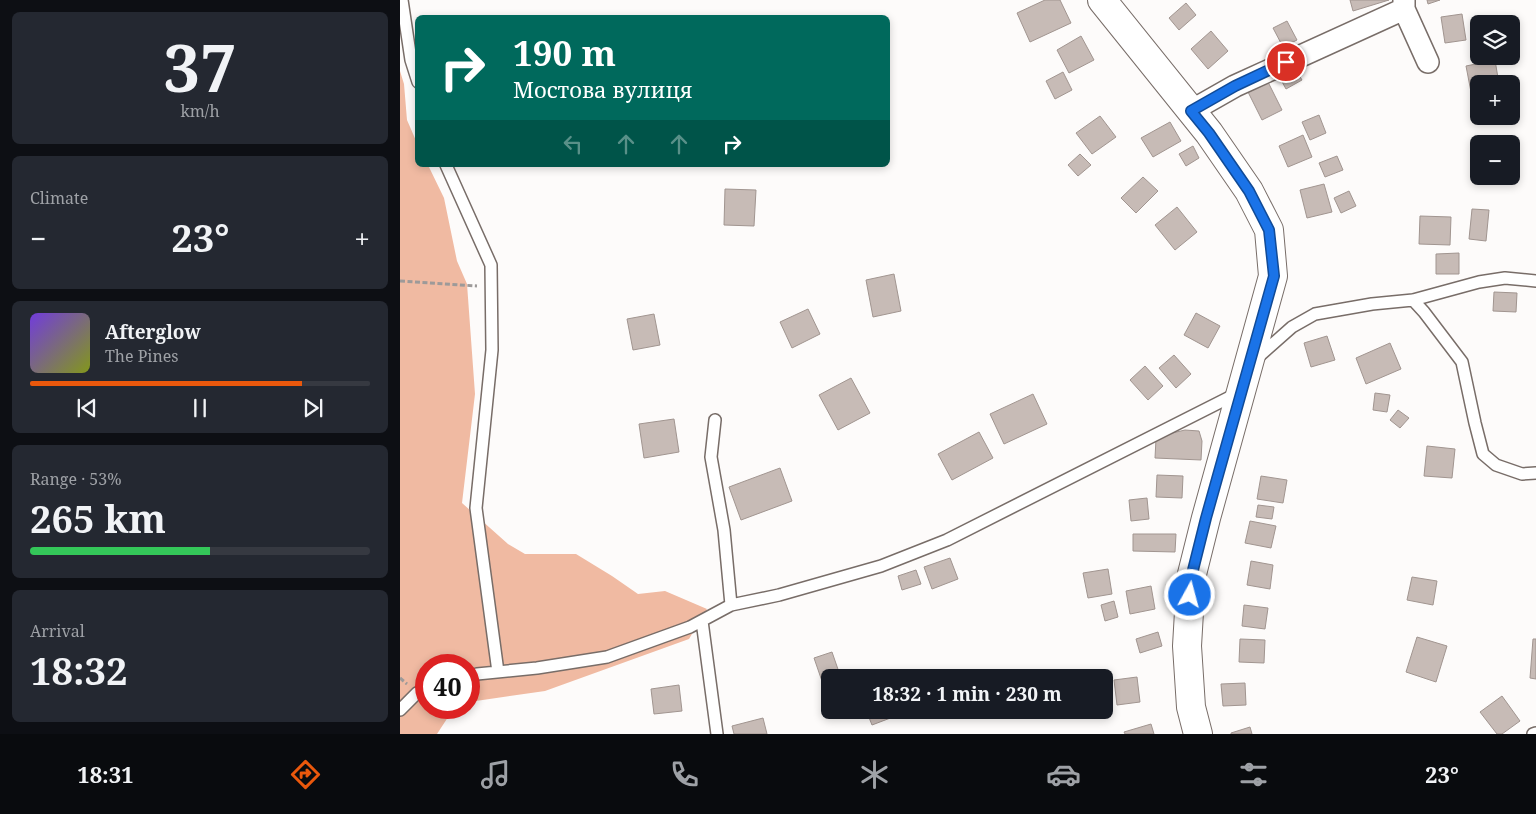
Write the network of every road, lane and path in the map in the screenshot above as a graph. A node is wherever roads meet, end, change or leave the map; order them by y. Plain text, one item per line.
1 (402, 0) edge
2 (1102, 0) edge
3 (1404, 4) edge
4 (1428, 62) dead end
5 (415, 73) edge
6 (1191, 111) junction
7 (447, 167) edge
8 (400, 281) edge
9 (1536, 281) edge
10 (492, 287) junction
11 (1413, 300) junction
12 (1245, 378) junction
13 (715, 420) dead end
14 (1536, 473) edge
15 (731, 605) junction
16 (702, 621) junction
17 (498, 672) junction
18 (480, 675) edge
19 (415, 696) edge
20 (400, 710) edge
21 (717, 734) edge
22 (1198, 734) edge

1 - 5 lane
2 - 6 street
3 - 4 street
3 - 6 street
6 - 12 street
7 - 10 lane
8 - 10 path
9 - 11 lane
10 - 17 lane
11 - 12 lane
11 - 14 lane
12 - 15 lane
12 - 22 street
13 - 15 lane
15 - 16 lane
16 - 17 lane
16 - 21 lane
17 - 18 lane
19 - 20 lane

